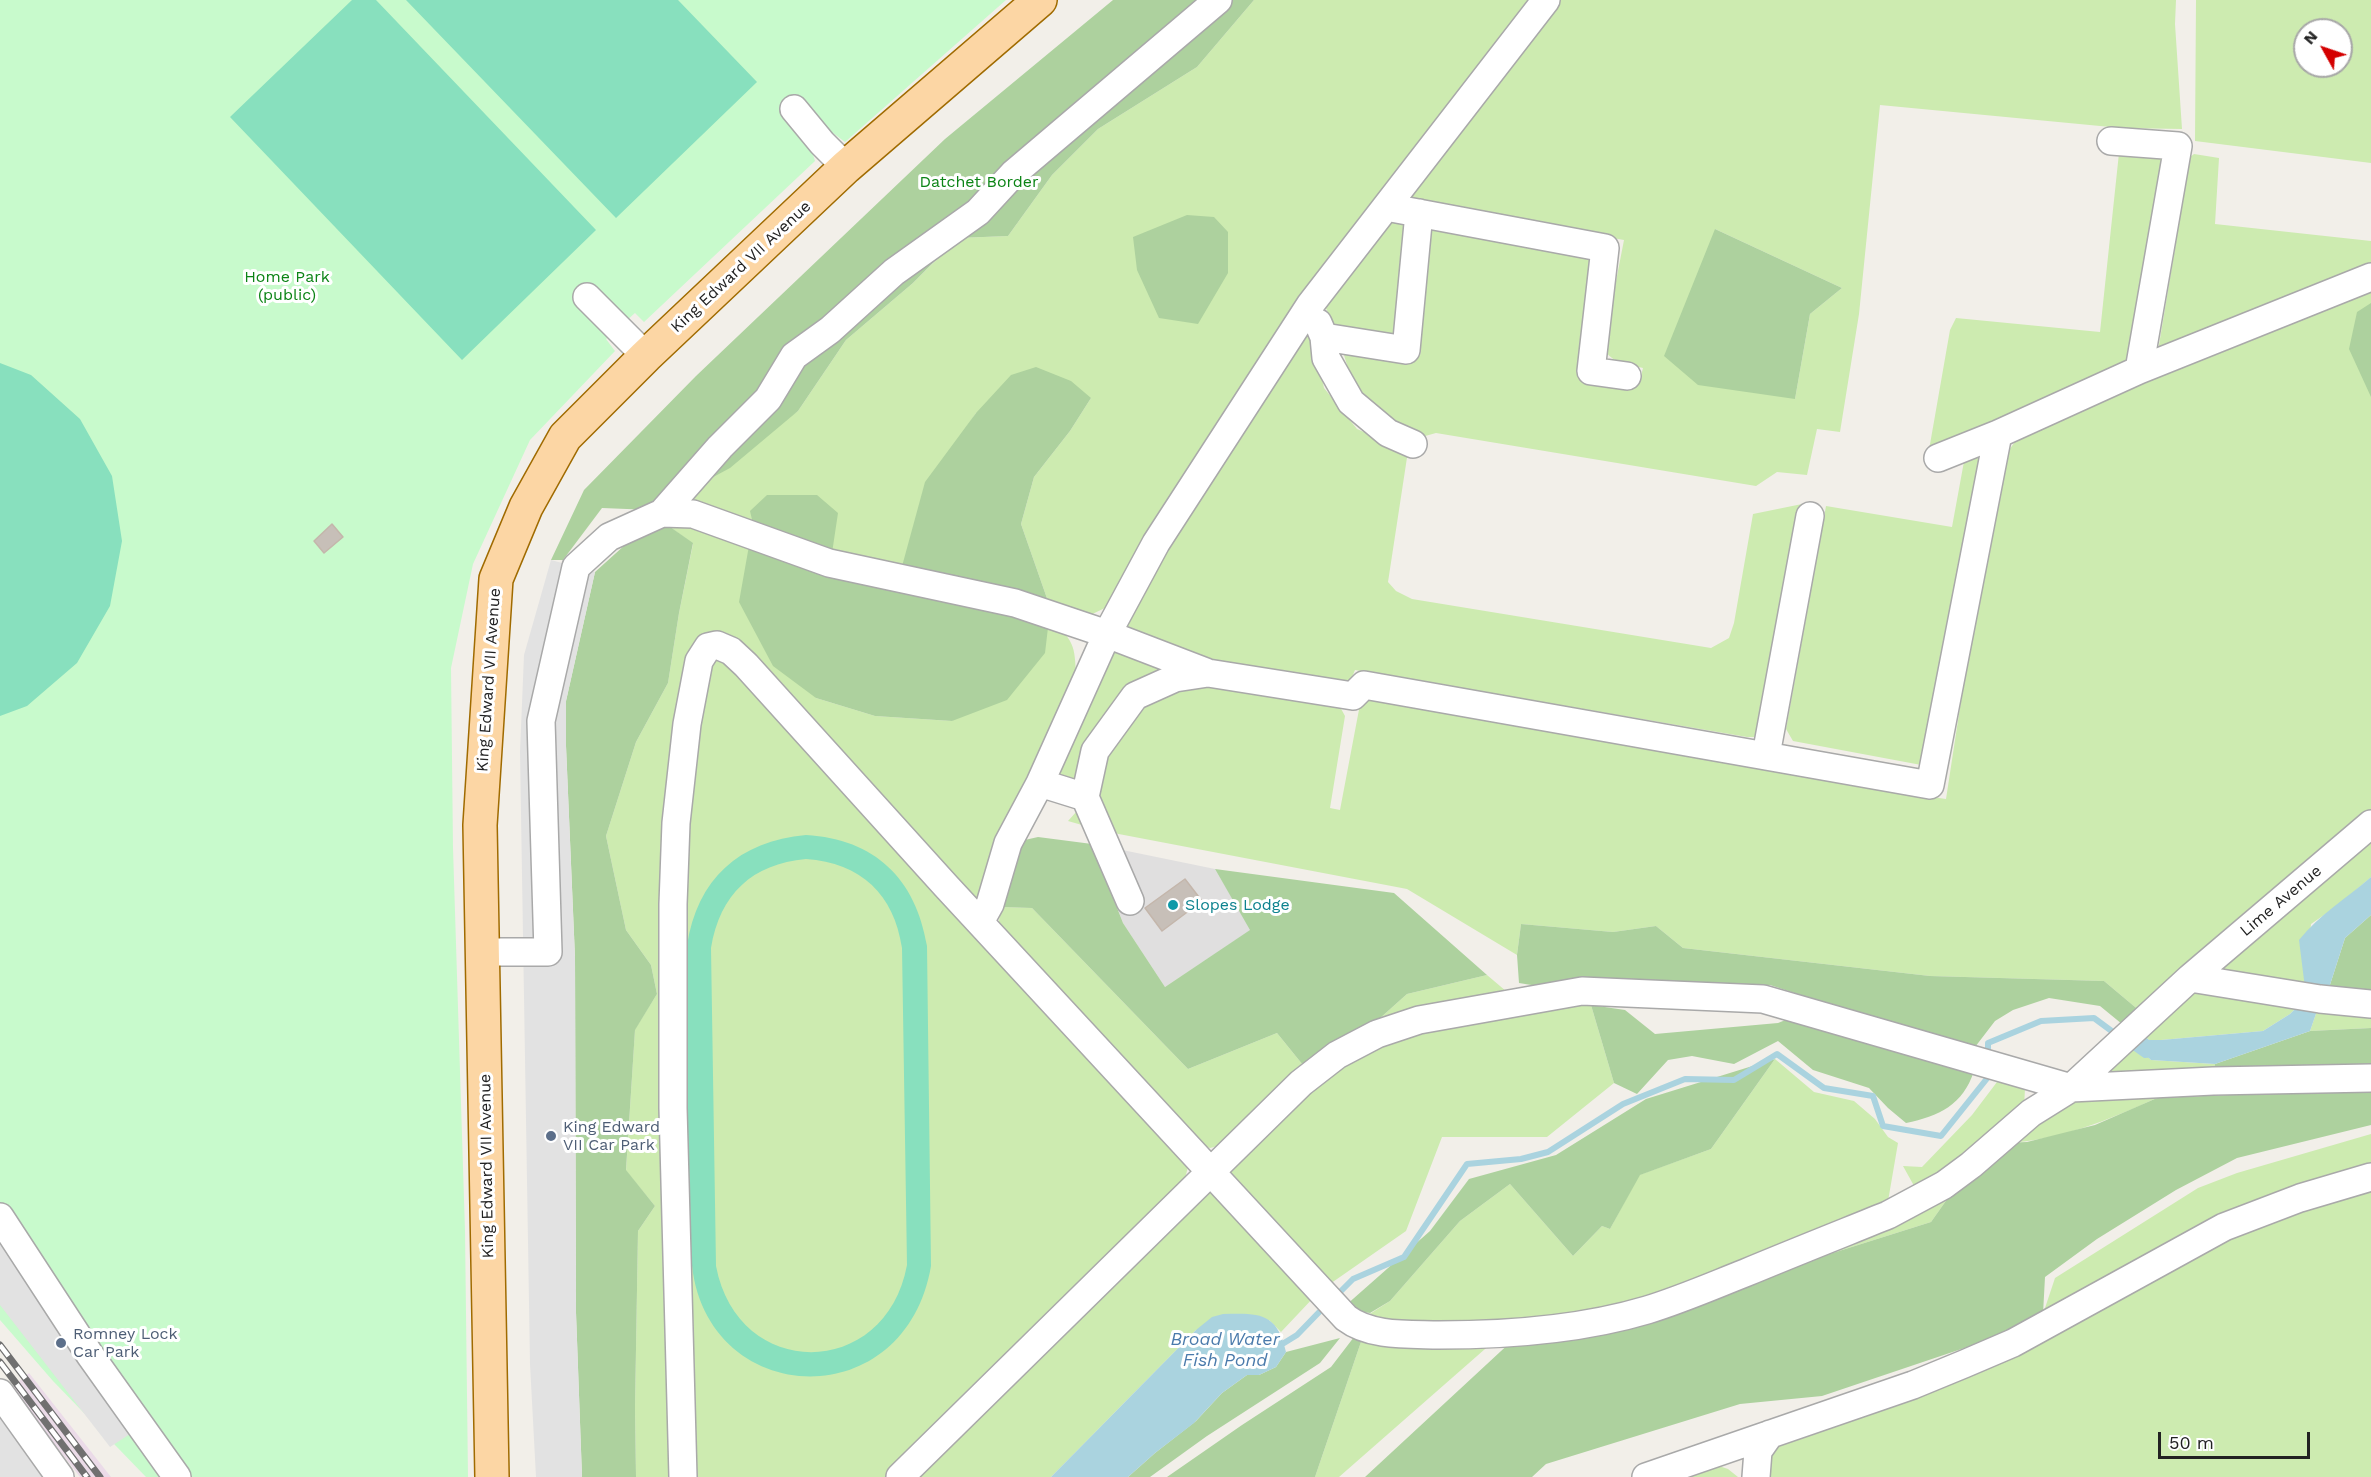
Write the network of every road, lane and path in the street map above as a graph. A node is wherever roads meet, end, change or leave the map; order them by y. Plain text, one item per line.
1 (1218, 0) edge
2 (1546, 0) edge
3 (1039, 1) edge
4 (794, 109) dead end
5 (2111, 141) dead end
6 (846, 168) junction
7 (1386, 207) junction
8 (1419, 213) junction
9 (2371, 277) edge
10 (587, 297) dead end
11 (1310, 305) junction
12 (1324, 337) junction
13 (646, 356) junction
14 (2139, 370) junction
15 (1627, 376) dead end
16 (1998, 434) junction
17 (1413, 444) dead end
18 (1938, 459) dead end
19 (662, 513) junction
20 (1810, 516) dead end
21 (1107, 634) junction
22 (1208, 673) junction
23 (1766, 755) junction
24 (1040, 783) junction
25 (1085, 797) junction
26 (2371, 824) edge
27 (1130, 901) dead end
28 (980, 922) junction
29 (482, 952) junction
30 (2190, 978) junction
31 (2371, 1004) edge
32 (2371, 1078) edge
33 (2071, 1088) junction
34 (1210, 1170) junction
35 (2371, 1177) edge
36 (0, 1217) edge
37 (0, 1393) edge
38 (1770, 1434) junction
39 (1715, 1453) junction
40 (60, 1477) edge
41 (177, 1477) edge
42 (492, 1477) edge
43 (683, 1477) edge
44 (900, 1477) edge
45 (1646, 1477) edge
46 (1755, 1477) edge

1 - 19 lane
2 - 7 lane
3 - 6 main road, King Edward VII Avenue
4 - 6 lane
5 - 14 lane
6 - 13 main road, King Edward VII Avenue
7 - 8 lane
7 - 11 lane
8 - 12 lane
8 - 15 lane
9 - 14 lane
10 - 13 lane
11 - 12 lane
11 - 21 lane
12 - 17 lane
13 - 29 main road, King Edward VII Avenue
14 - 16 lane
16 - 18 lane
16 - 23 lane
19 - 21 lane
19 - 29 lane
20 - 23 lane
21 - 22 lane
21 - 24 lane
22 - 23 lane
22 - 25 lane
24 - 25 lane
24 - 28 lane
25 - 27 lane
26 - 30 lane, Lime Avenue
28 - 34 lane, Lime Avenue
28 - 43 lane, Lime Avenue
29 - 42 main road, King Edward VII Avenue
30 - 31 lane
30 - 33 lane, Lime Avenue
32 - 33 lane
33 - 34 lane
33 - 34 lane, Lime Avenue
34 - 44 lane
35 - 38 lane
36 - 41 lane
37 - 40 lane
38 - 39 lane
38 - 46 lane
39 - 45 lane
39 - 46 lane

